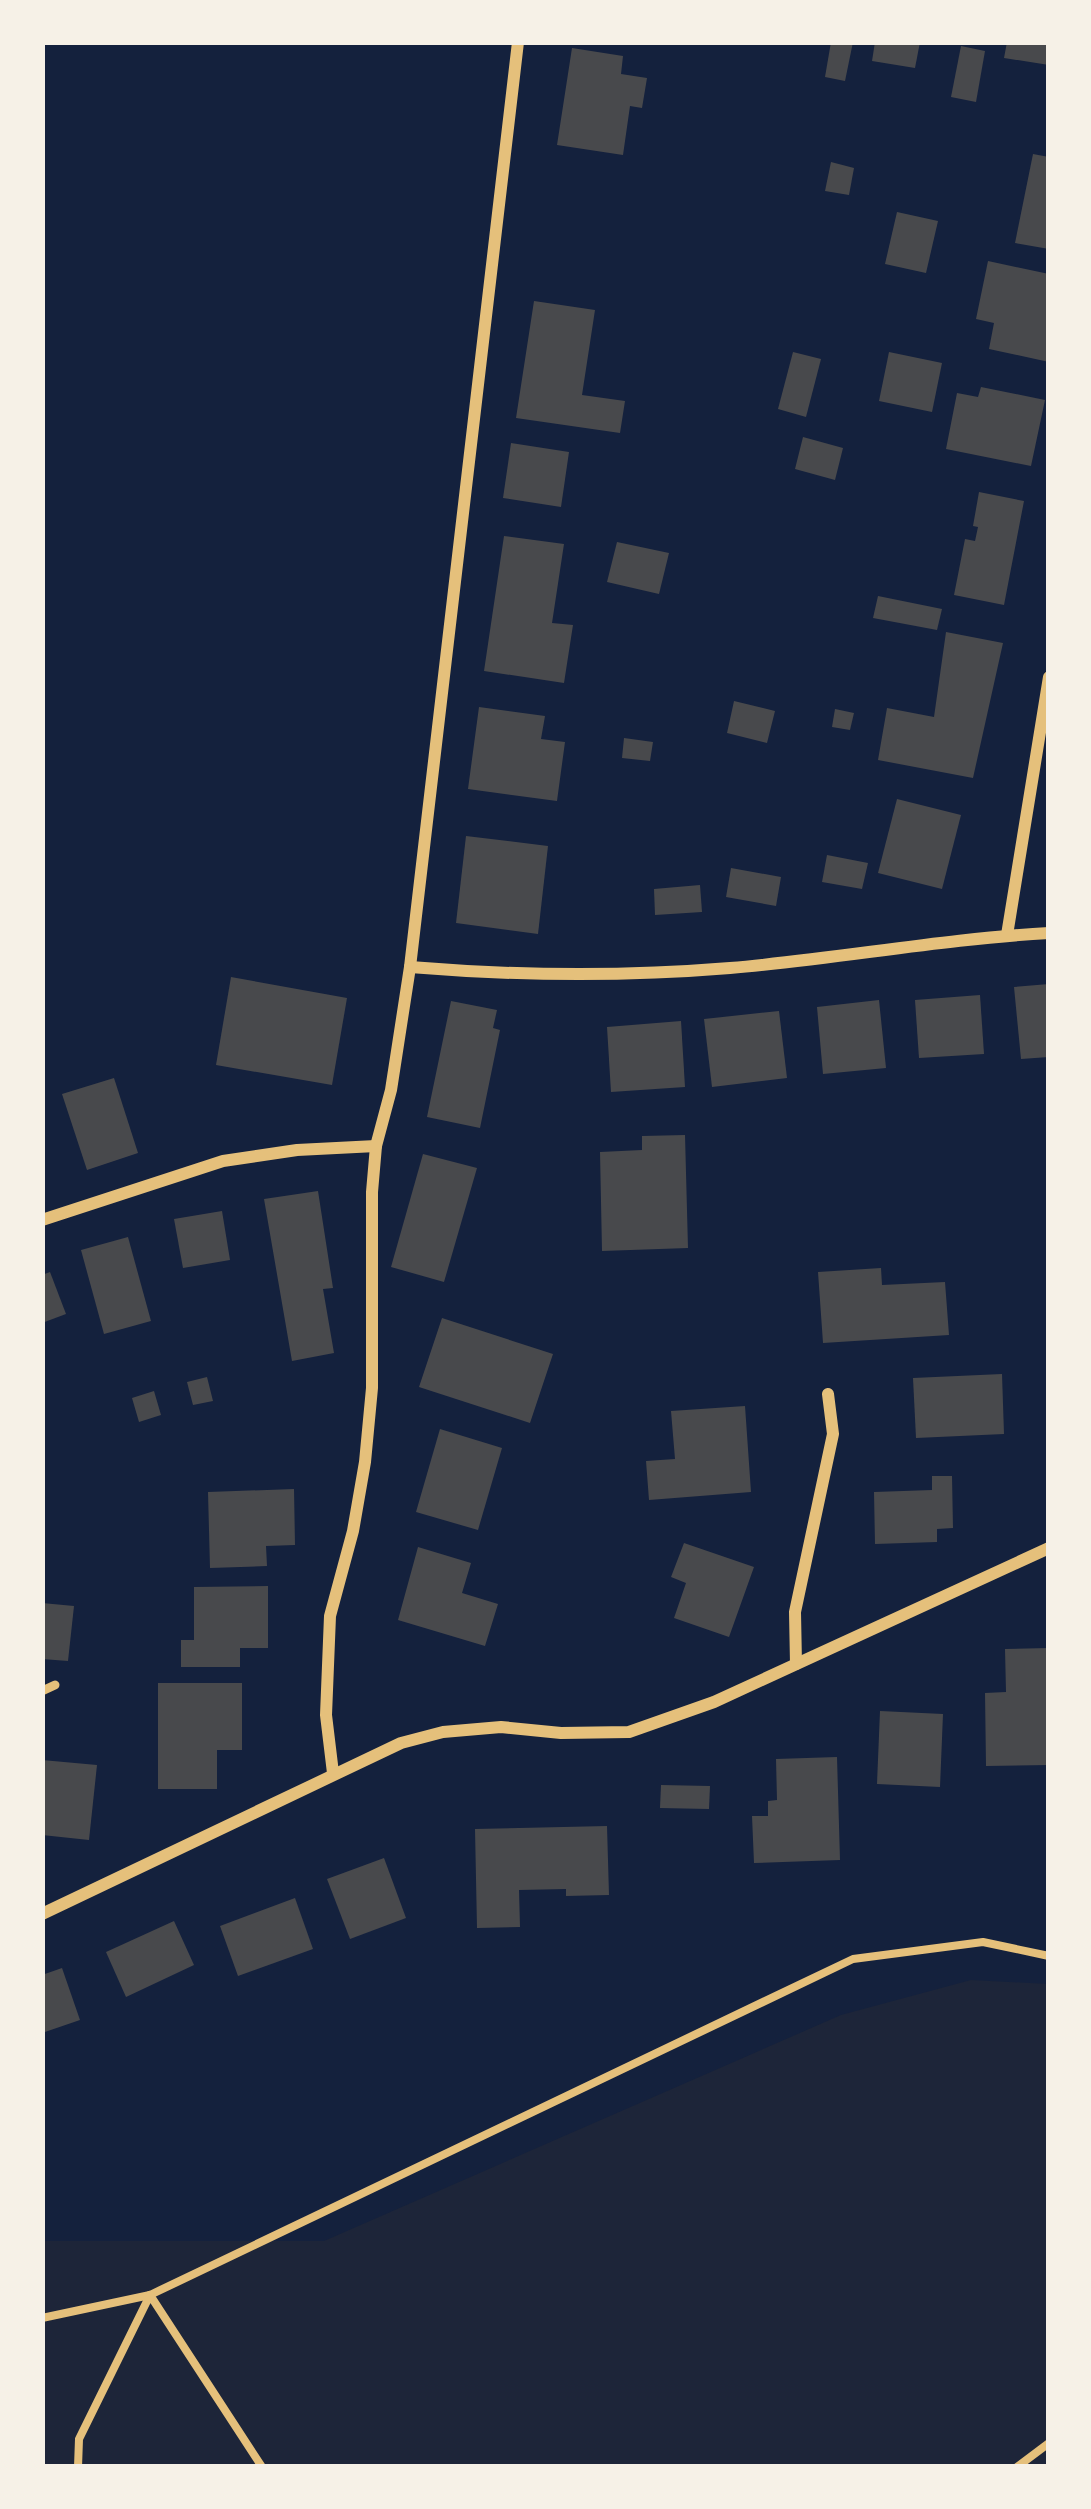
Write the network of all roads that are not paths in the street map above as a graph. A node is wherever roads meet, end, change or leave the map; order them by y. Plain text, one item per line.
1 (518, 42) edge
2 (1049, 677) edge
3 (1049, 933) edge
4 (1007, 935) junction
5 (410, 967) junction
6 (376, 1146) junction
7 (42, 1220) edge
8 (828, 1394) dead end
9 (1049, 1548) edge
10 (796, 1664) junction
11 (55, 1684) dead end
12 (42, 1691) edge
13 (332, 1773) junction
14 (42, 1914) edge

1 - 5 street
2 - 4 street
3 - 4 street
4 - 5 street
5 - 6 street
6 - 7 street
6 - 13 street
8 - 10 street
9 - 10 street
10 - 13 street
11 - 12 lane
13 - 14 street

